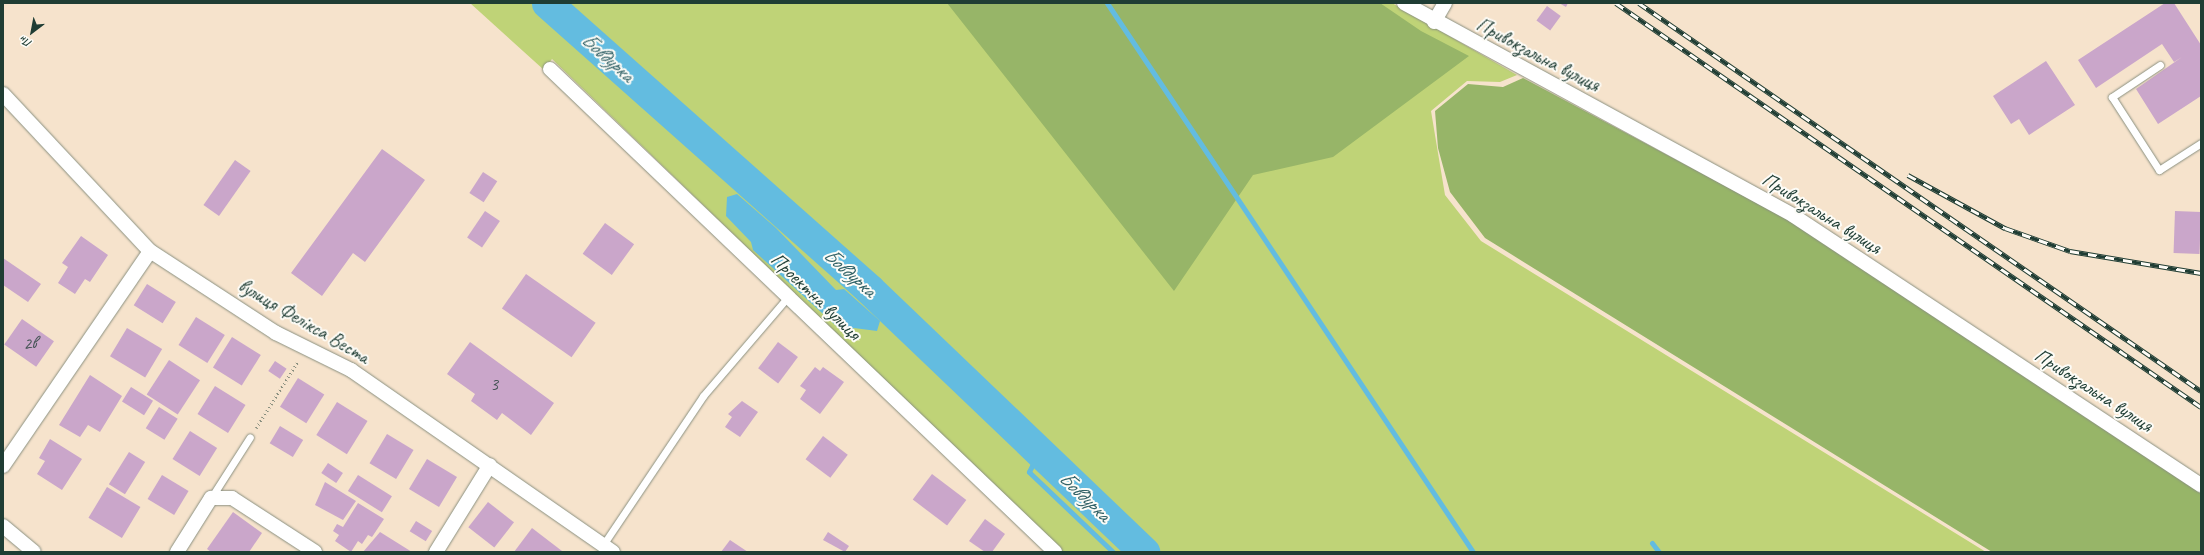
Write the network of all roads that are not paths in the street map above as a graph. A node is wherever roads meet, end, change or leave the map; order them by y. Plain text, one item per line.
1 (1404, 3) edge
2 (1445, 3) edge
3 (1434, 22) junction
4 (2160, 66) dead end
5 (550, 69) dead end
6 (3, 94) edge
7 (2201, 143) edge
8 (150, 251) junction
9 (788, 297) junction
10 (250, 437) road end
11 (490, 465) junction
12 (3, 466) edge
13 (2201, 485) edge
14 (211, 498) junction
15 (3, 526) edge
16 (608, 548) edge
17 (34, 552) edge
18 (177, 552) edge
19 (315, 552) edge
20 (436, 552) edge
21 (1055, 552) edge

1 - 3 street, Привокзальна вулиця
2 - 3 street
3 - 13 street, Привокзальна вулиця
4 - 7 lane
5 - 9 street, Проектна вулиця
6 - 8 street, вулиця Фелікса Веста
8 - 11 street, вулиця Фелікса Веста
8 - 12 street
9 - 16 lane
9 - 21 street, Проектна вулиця
10 - 14 lane
11 - 16 street, вулиця Фелікса Веста
11 - 20 street
14 - 18 street
14 - 19 street
15 - 17 street

